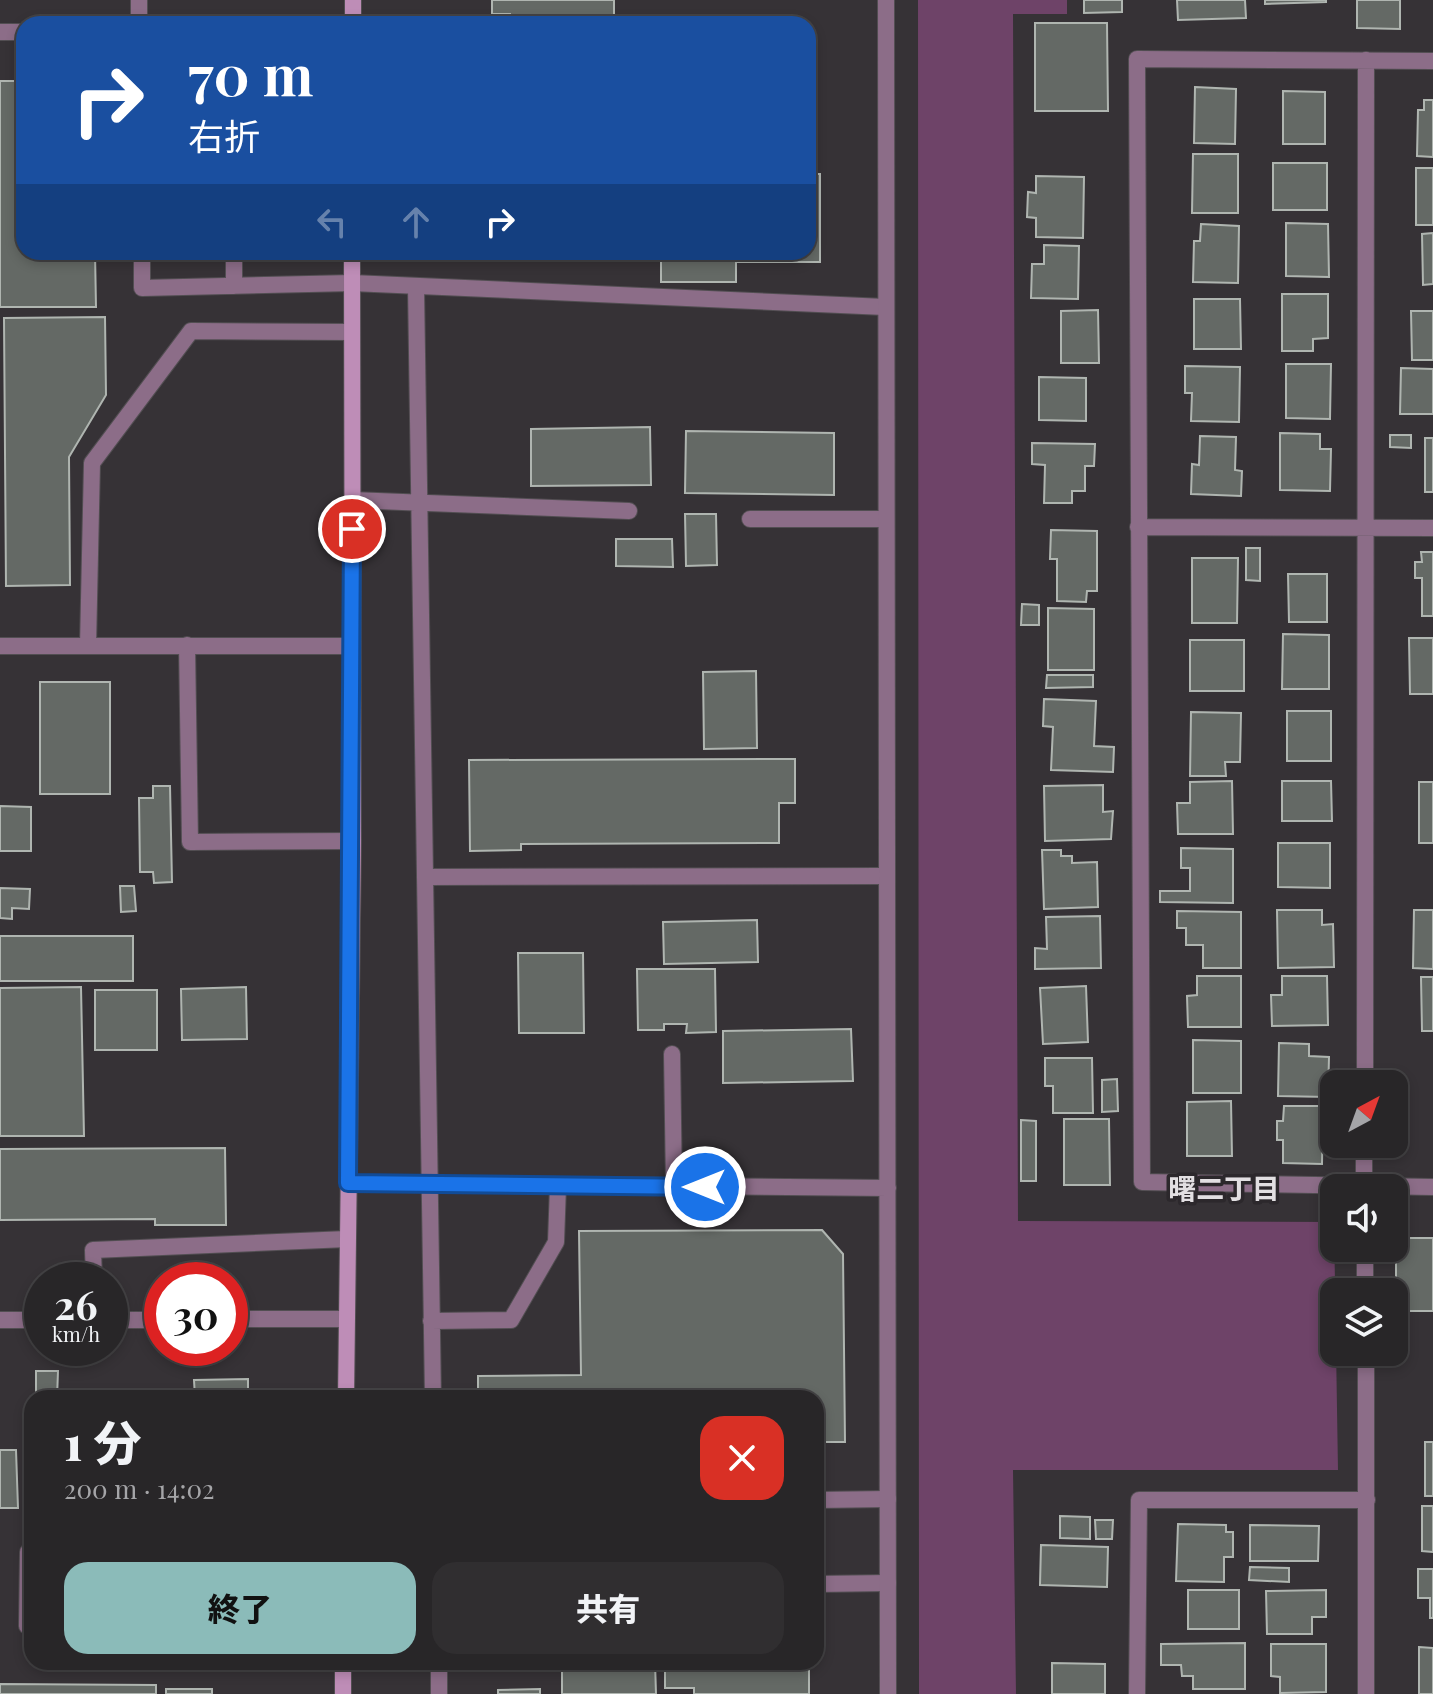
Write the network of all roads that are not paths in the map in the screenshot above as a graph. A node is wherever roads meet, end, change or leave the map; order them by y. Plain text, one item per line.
1 (886, 0) edge
2 (1366, 60) junction
3 (1433, 61) edge
4 (142, 260) edge
5 (234, 260) edge
6 (352, 260) edge
7 (352, 283) junction
8 (234, 286) junction
9 (416, 288) junction
10 (885, 307) junction
11 (352, 332) junction
12 (352, 500) junction
13 (419, 503) junction
14 (629, 511) dead end
15 (750, 519) dead end
16 (886, 519) junction
17 (1138, 527) junction
18 (1433, 528) edge
19 (1366, 529) junction
20 (187, 645) junction
21 (0, 646) edge
22 (88, 646) junction
23 (352, 646) junction
24 (353, 841) junction
25 (887, 876) junction
26 (425, 877) junction
27 (672, 1054) dead end
28 (1365, 1070) edge
29 (348, 1183) junction
30 (429, 1185) junction
31 (558, 1186) junction
32 (674, 1187) junction
33 (1320, 1187) edge
34 (1408, 1187) edge
35 (1433, 1187) edge
36 (888, 1188) junction
37 (347, 1239) junction
38 (93, 1262) edge
39 (248, 1319) edge
40 (346, 1319) junction
41 (0, 1320) edge
42 (24, 1320) edge
43 (431, 1321) junction
44 (1366, 1366) edge
45 (346, 1390) edge
46 (433, 1390) edge
47 (888, 1499) junction
48 (824, 1500) edge
49 (1367, 1500) junction
50 (888, 1583) junction
51 (824, 1584) edge
52 (343, 1670) edge
53 (439, 1670) edge
54 (343, 1694) edge
55 (439, 1694) edge
56 (888, 1694) edge
57 (1137, 1694) edge
58 (1366, 1694) edge

1 - 10 street
2 - 3 street
2 - 17 street
2 - 19 street
4 - 8 street
5 - 8 street
6 - 7 street
7 - 8 street
7 - 9 street
7 - 11 street
9 - 10 street
9 - 13 street
10 - 16 street
11 - 12 street
11 - 22 street
12 - 13 street
12 - 23 street
13 - 14 street
13 - 26 street
15 - 16 street
16 - 25 street
17 - 19 street
17 - 33 street
18 - 19 street
19 - 28 street
20 - 22 street
20 - 23 street
20 - 24 street
21 - 22 street
23 - 24 street
24 - 29 street
25 - 26 street
25 - 36 street
26 - 30 street
27 - 32 street
29 - 30 street
29 - 37 street
30 - 31 street
30 - 43 street
31 - 32 street
31 - 43 street
32 - 36 street
34 - 35 street
36 - 47 street
37 - 38 street
37 - 40 street
39 - 40 street
40 - 45 street
41 - 42 street
43 - 46 street
44 - 49 street
47 - 48 street
47 - 50 street
49 - 57 street
49 - 58 street
50 - 51 street
50 - 56 street
52 - 54 street
53 - 55 street

